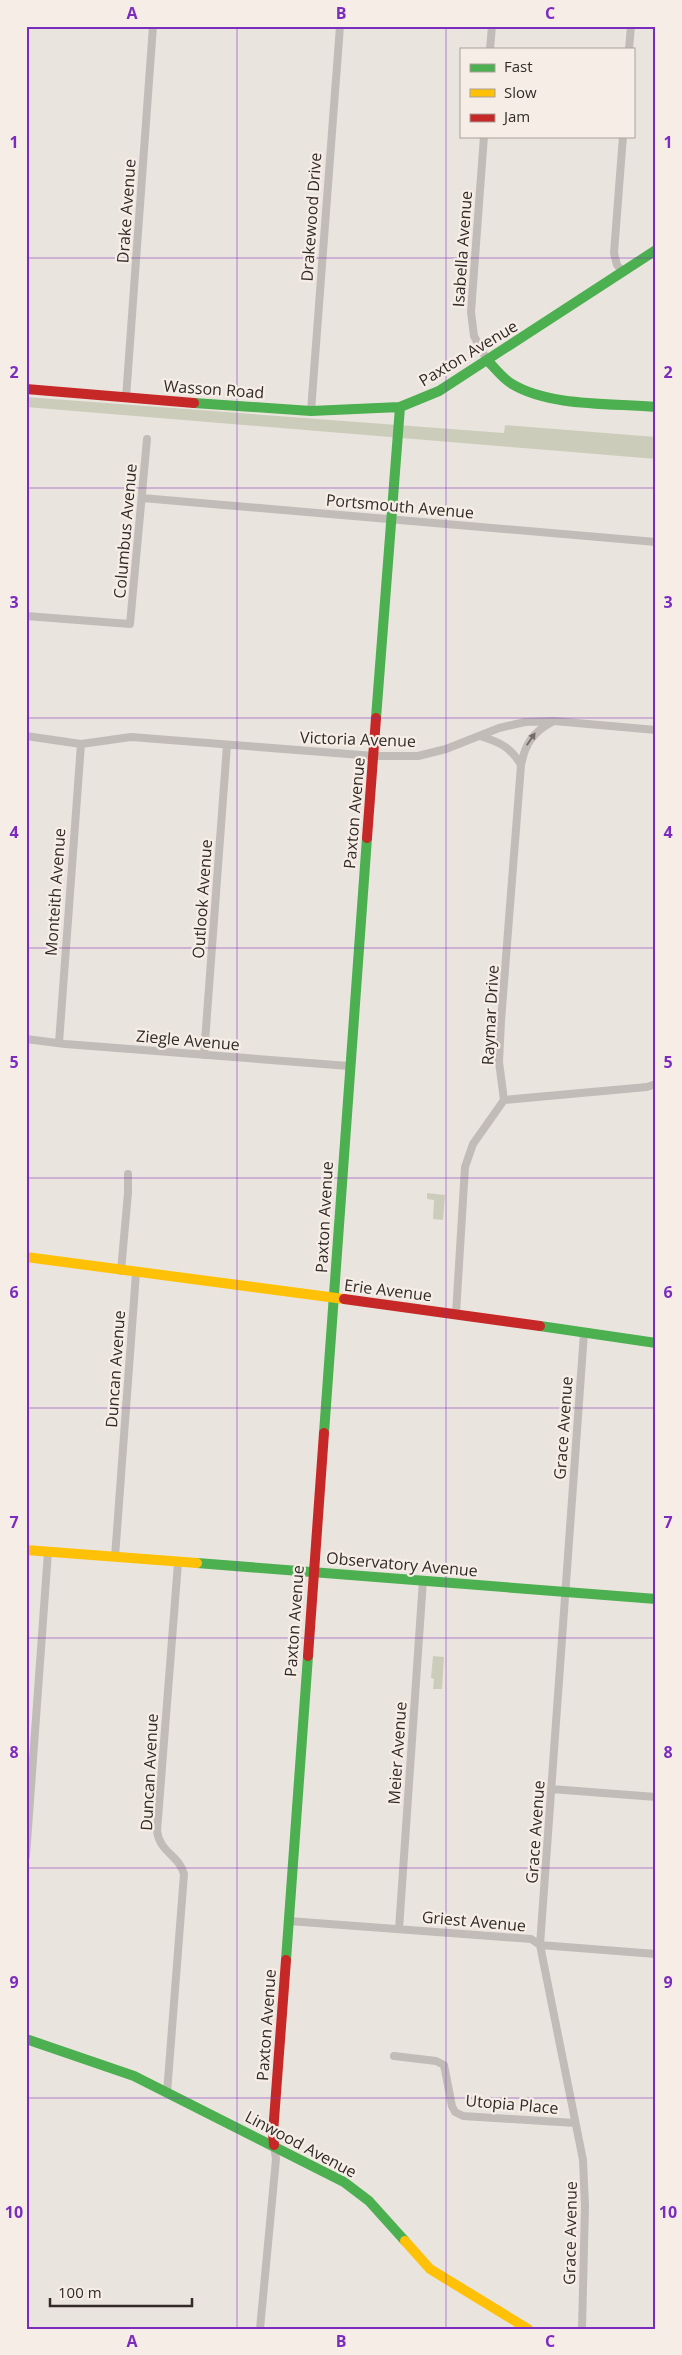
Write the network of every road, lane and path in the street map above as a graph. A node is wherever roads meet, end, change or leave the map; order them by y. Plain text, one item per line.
1 (153, 26) edge
2 (340, 26) edge
3 (492, 26) edge
4 (631, 26) edge
5 (490, 48) edge
6 (629, 48) edge
7 (484, 138) edge
8 (623, 138) edge
9 (656, 250) edge
10 (623, 272) junction
11 (487, 360) junction
12 (26, 389) edge
13 (126, 398) junction
14 (400, 407) junction
15 (656, 407) edge
16 (311, 411) junction
17 (147, 439) dead end
18 (142, 498) junction
19 (391, 518) junction
20 (656, 542) edge
21 (26, 616) edge
22 (554, 721) junction
23 (656, 730) edge
24 (26, 736) edge
25 (480, 736) junction
26 (81, 744) junction
27 (227, 745) junction
28 (374, 756) junction
29 (521, 765) junction
30 (26, 1039) edge
31 (58, 1043) junction
32 (204, 1055) junction
33 (349, 1066) junction
34 (656, 1084) edge
35 (504, 1100) junction
36 (128, 1174) dead end
37 (26, 1257) edge
38 (121, 1271) junction
39 (136, 1273) junction
40 (334, 1298) junction
41 (456, 1314) junction
42 (584, 1334) junction
43 (656, 1343) edge
44 (26, 1550) edge
45 (48, 1552) junction
46 (115, 1557) junction
47 (178, 1563) junction
48 (312, 1572) junction
49 (423, 1580) junction
50 (565, 1592) junction
51 (656, 1599) edge
52 (551, 1789) junction
53 (656, 1797) edge
54 (26, 1856) edge
55 (288, 1921) junction
56 (399, 1929) junction
57 (540, 1945) junction
58 (656, 1954) edge
59 (26, 2039) edge
60 (394, 2056) dead end
61 (168, 2093) junction
62 (575, 2123) junction
63 (274, 2145) junction
64 (260, 2329) edge
65 (528, 2329) edge
66 (582, 2329) edge

1 - 13 street, Drake Avenue
2 - 16 street, Drakewood Drive
3 - 5 street
4 - 6 street
7 - 11 street, Isabella Avenue
8 - 10 street
9 - 10 street, Paxton Avenue
10 - 11 street, Paxton Avenue
11 - 14 street, Paxton Avenue
11 - 15 street
12 - 13 street, Wasson Road
13 - 16 street, Wasson Road
14 - 16 street, Wasson Road
14 - 19 street, Paxton Avenue
17 - 18 street, Columbus Avenue
18 - 19 street, Portsmouth Avenue
18 - 21 street, Columbus Avenue
19 - 20 street, Portsmouth Avenue
19 - 28 street, Paxton Avenue
22 - 23 street, Victoria Avenue
22 - 25 street, Victoria Avenue
29 -> 22 street, Raymar Drive
24 - 26 street, Victoria Avenue
25 - 28 street, Victoria Avenue
25 - 29 street
26 - 27 street, Victoria Avenue
26 - 31 street, Monteith Avenue
27 - 28 street, Victoria Avenue
27 - 32 street, Outlook Avenue
28 - 33 street, Paxton Avenue
29 - 35 street, Raymar Drive
30 - 31 street, Ziegle Avenue
31 - 32 street, Ziegle Avenue
32 - 33 street, Ziegle Avenue
33 - 40 street, Paxton Avenue
34 - 35 street
35 - 41 street
36 - 38 street
37 - 38 street, Erie Avenue
38 - 39 street, Erie Avenue
39 - 40 street, Erie Avenue
39 - 46 street, Duncan Avenue
40 - 41 street, Erie Avenue
40 - 48 street, Paxton Avenue
41 - 42 street, Erie Avenue
42 - 43 street, Erie Avenue
42 - 50 street, Grace Avenue
44 - 45 street, Observatory Avenue
45 - 46 street, Observatory Avenue
45 - 54 street
46 - 47 street, Observatory Avenue
47 - 48 street, Observatory Avenue
47 - 61 street, Duncan Avenue
48 - 49 street, Observatory Avenue
48 - 55 street, Paxton Avenue
49 - 50 street, Observatory Avenue
49 - 56 street, Meier Avenue
50 - 51 street, Observatory Avenue
50 - 52 street, Grace Avenue
52 - 53 street
52 - 57 street, Grace Avenue
55 - 56 street, Griest Avenue
55 - 63 street, Paxton Avenue
56 - 57 street, Griest Avenue
57 - 58 street, Griest Avenue
57 - 62 street, Grace Avenue
59 - 61 street, Linwood Avenue
60 - 62 street, Utopia Place
61 - 63 street, Linwood Avenue
62 - 66 street, Grace Avenue
63 - 64 street, Paxton Avenue
63 - 65 street, Linwood Avenue

